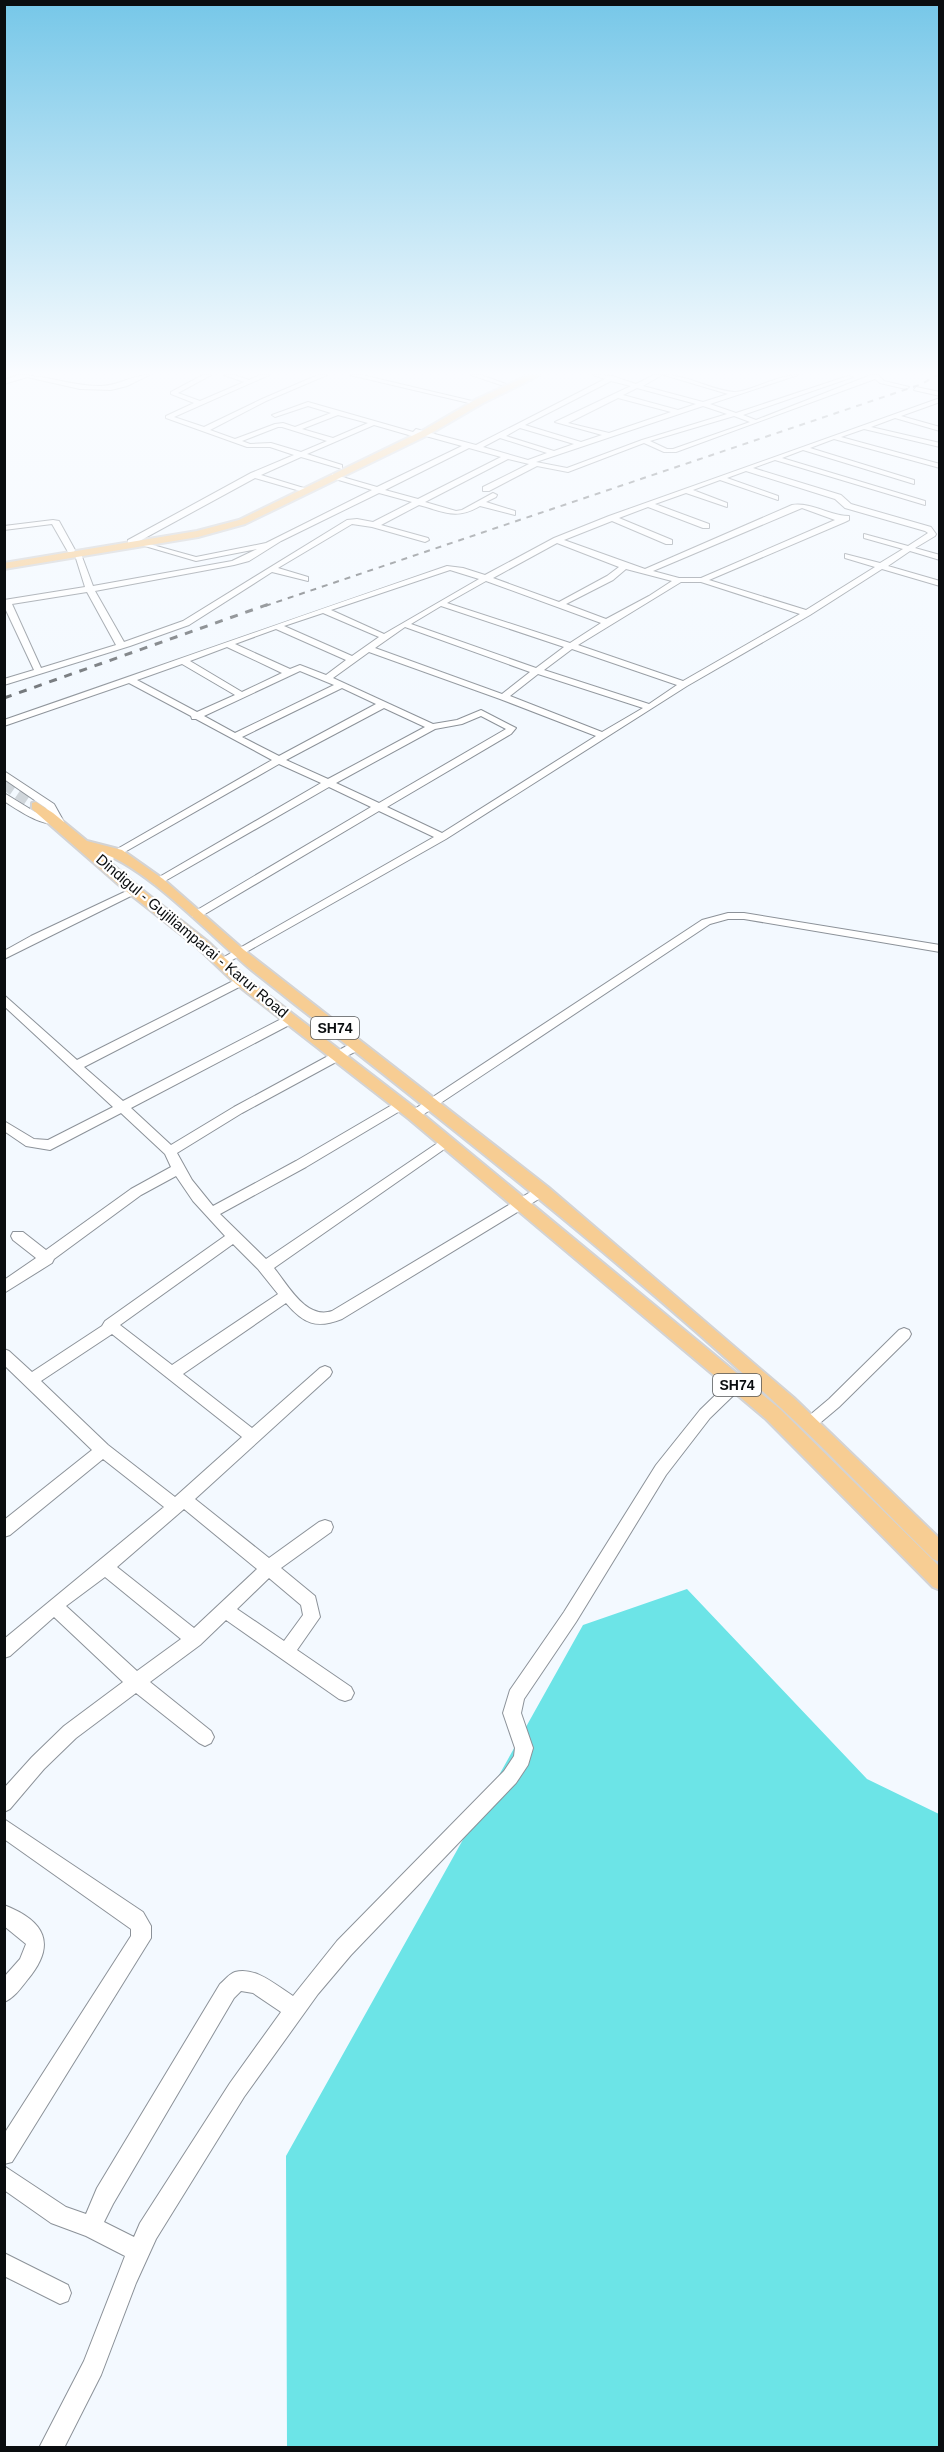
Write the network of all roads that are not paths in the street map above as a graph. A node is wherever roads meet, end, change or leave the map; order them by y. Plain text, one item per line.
1 (229, 489) edge
2 (378, 489) edge
3 (379, 489) edge
4 (442, 489) edge
5 (751, 489) edge
6 (813, 489) edge
7 (875, 489) edge
8 (300, 490) joint
9 (685, 490) joint
10 (493, 495) dead end
11 (775, 498) dead end
12 (419, 501) junction
13 (480, 503) junction
14 (648, 504) junction
15 (922, 504) dead end
16 (724, 505) dead end
17 (861, 510) junction
18 (512, 513) dead end
19 (612, 518) junction
20 (842, 519) junction
21 (374, 525) junction
22 (706, 526) dead end
23 (4, 528) edge
24 (935, 531) edge
25 (867, 536) dead end
26 (425, 540) dead end
27 (557, 540) junction
28 (131, 542) junction
29 (669, 542) dead end
30 (142, 544) junction
31 (271, 544) junction
32 (907, 549) junction
33 (74, 552) junction
34 (848, 556) dead end
35 (939, 558) edge
36 (4, 559) edge
37 (4, 566) edge
38 (626, 566) junction
39 (880, 566) junction
40 (271, 569) junction
41 (646, 571) junction
42 (485, 578) junction
43 (305, 579) dead end
44 (679, 580) junction
45 (702, 580) junction
46 (939, 584) edge
47 (90, 590) junction
48 (6, 602) edge
49 (440, 603) junction
50 (559, 605) junction
51 (323, 610) junction
52 (807, 613) junction
53 (607, 622) junction
54 (404, 624) junction
55 (276, 626) junction
56 (385, 637) junction
57 (120, 644) junction
58 (227, 644) junction
59 (571, 646) junction
60 (368, 649) junction
61 (353, 660) junction
62 (183, 661) junction
63 (537, 671) junction
64 (39, 672) junction
65 (290, 674) junction
66 (327, 678) junction
67 (130, 680) junction
68 (4, 682) edge
69 (684, 684) junction
70 (341, 685) junction
71 (243, 696) junction
72 (384, 704) junction
73 (492, 705) junction
74 (650, 707) junction
75 (195, 717) junction
76 (4, 723) edge
77 (432, 727) junction
78 (603, 736) junction
79 (234, 737) junction
80 (279, 760) junction
81 (4, 774) edge
82 (329, 783) junction
83 (4, 796) edge
84 (36, 806) tunnel mouth
85 (380, 807) junction
86 (59, 822) junction
87 (441, 837) junction
88 (85, 844) junction
89 (118, 853) junction
90 (102, 862) junction
91 (158, 882) junction
92 (135, 890) junction
93 (196, 915) junction
94 (939, 949) edge
95 (239, 953) junction
96 (4, 956) edge
97 (223, 961) junction
98 (241, 981) junction
99 (4, 999) edge
100 (291, 1019) junction
101 (356, 1046) junction
102 (338, 1056) junction
103 (76, 1066) junction
104 (430, 1104) junction
105 (124, 1108) junction
106 (407, 1110) junction
107 (4, 1125) edge
108 (447, 1143) junction
109 (170, 1150) junction
110 (177, 1169) junction
111 (542, 1191) junction
112 (520, 1204) junction
113 (211, 1213) junction
114 (18, 1236) dead end
115 (234, 1236) junction
116 (47, 1259) junction
117 (265, 1267) junction
118 (4, 1288) edge
119 (286, 1294) junction
120 (110, 1325) junction
121 (904, 1334) dead end
122 (4, 1355) edge
123 (325, 1372) dead end
124 (171, 1374) junction
125 (30, 1381) junction
126 (736, 1384) junction
127 (809, 1424) junction
128 (254, 1438) junction
129 (103, 1450) junction
130 (180, 1502) junction
131 (6, 1525) edge
132 (325, 1527) dead end
133 (937, 1545) edge
134 (917, 1559) junction
135 (105, 1567) junction
136 (270, 1568) junction
137 (939, 1581) edge
138 (54, 1606) junction
139 (225, 1610) junction
140 (194, 1639) junction
141 (4, 1650) edge
142 (286, 1651) junction
143 (136, 1682) junction
144 (345, 1693) dead end
145 (206, 1737) dead end
146 (4, 1803) edge
147 (4, 1828) edge
148 (4, 1914) edge
149 (4, 1992) edge
150 (295, 2009) junction
151 (4, 2154) edge
152 (4, 2177) edge
153 (91, 2227) junction
154 (139, 2252) junction
155 (4, 2264) edge
156 (60, 2293) dead end
157 (51, 2448) edge

1 - 28 street
2 - 31 street
3 - 12 street
4 - 12 street
5 - 11 street
6 - 17 street
7 - 15 street
8 - 28 main road
8 - 30 main road
9 - 14 street
9 - 16 street
10 - 13 street
12 - 13 street
12 - 21 street
13 - 18 street
14 - 19 street
14 - 22 street
17 - 20 street
17 - 24 street
19 - 27 street
19 - 29 street
20 - 41 street
20 - 45 street
21 - 26 street
21 - 40 street
23 - 33 street
24 - 32 street
25 - 32 street
27 - 38 street
27 - 42 street
28 - 33 main road
30 - 31 street
30 - 33 main road
31 - 47 street
32 - 35 street
32 - 39 street
33 - 36 main road
33 - 37 main road
33 - 47 street
34 - 39 street
38 - 41 street
38 - 50 street
39 - 46 street
39 - 52 street
40 - 43 street
40 - 57 street
41 - 44 street
42 - 49 street
42 - 50 street
42 - 51 street
44 - 45 street
44 - 53 street
45 - 52 street
47 - 48 street
47 - 57 street
48 - 64 street
49 - 54 street
49 - 59 street
50 - 53 street
51 - 55 street
51 - 56 street
52 - 69 street
53 - 59 street
54 - 56 street
54 - 63 street
55 - 58 street
55 - 61 street
56 - 60 street
57 - 64 street
58 - 62 street
58 - 65 street
59 - 63 street
59 - 69 street
60 - 61 street
60 - 73 street
61 - 66 street
62 - 67 street
62 - 71 street
63 - 73 street
63 - 74 street
64 - 68 street
65 - 66 street
65 - 71 street
66 - 70 street
67 - 75 street
67 - 76 street
69 - 74 street
70 - 72 street
70 - 79 street
71 - 75 street
72 - 77 street
72 - 80 street
73 - 77 street
73 - 78 street
73 - 85 street
74 - 78 street
75 - 79 street
77 - 82 street
78 - 87 street
79 - 80 street
80 - 82 street
80 - 89 street
81 - 86 street
82 - 85 street
82 - 91 street
83 - 86 street
84 - 86 main road, SH74
85 - 87 street
85 - 93 street
86 - 88 main road, Dindigul - Gujiliamparai - Karur Road / SH74
87 - 95 street
88 - 89 main road, Dindigul - Gujiliamparai - Karur Road / SH74
88 - 90 main road, Dindigul - Gujiliamparai - Karur Road / SH74
89 - 90 street
89 - 91 main road, Dindigul - Gujiliamparai - Karur Road / SH74
90 - 92 main road, Dindigul - Gujiliamparai - Karur Road / SH74
91 - 93 main road, Dindigul - Gujiliamparai - Karur Road / SH74
92 - 96 street
92 - 97 main road, Dindigul - Gujiliamparai - Karur Road / SH74
93 - 95 main road, Dindigul - Gujiliamparai - Karur Road / SH74
94 - 104 street
95 - 97 street
95 - 101 main road, SH74
97 - 98 main road, Dindigul - Gujiliamparai - Karur Road / SH74
98 - 100 main road, Dindigul - Gujiliamparai - Karur Road / SH74
98 - 103 street
99 - 103 street
100 - 102 main road, Dindigul - Gujiliamparai - Karur Road / SH74
100 - 105 street
101 - 102 street
101 - 104 main road, SH74
102 - 106 main road, Dindigul - Gujiliamparai - Karur Road / SH74
102 - 109 street
103 - 105 street
104 - 106 street
104 - 111 main road, SH74
105 - 107 street
105 - 109 street
106 - 108 main road, SH74
106 - 113 street
108 - 112 main road, SH74
108 - 117 street
109 - 110 street
110 - 113 street
110 - 116 street
111 - 112 street
111 - 127 main road, SH74
112 - 119 street
112 - 126 main road, SH74
113 - 115 street
114 - 116 street
115 - 117 street
115 - 120 street
116 - 118 street
117 - 119 street
119 - 124 street
120 - 124 street
120 - 125 street
121 - 127 street
122 - 125 street
123 - 128 street
124 - 128 street
125 - 129 street
126 - 134 main road, SH74
126 - 150 street
127 - 133 main road, SH74
128 - 130 street
129 - 130 street
129 - 131 street
130 - 135 street
130 - 136 street
132 - 136 street
133 - 134 street
134 - 137 main road, SH74
135 - 138 street
135 - 140 street
136 - 139 street
136 - 142 street
138 - 141 street
138 - 143 street
139 - 140 street
139 - 142 street
140 - 143 street
142 - 144 street
143 - 145 street
143 - 146 street
147 - 151 street
148 - 149 street
150 - 153 street
150 - 154 street
152 - 153 street
153 - 154 street
154 - 157 street
155 - 156 street

